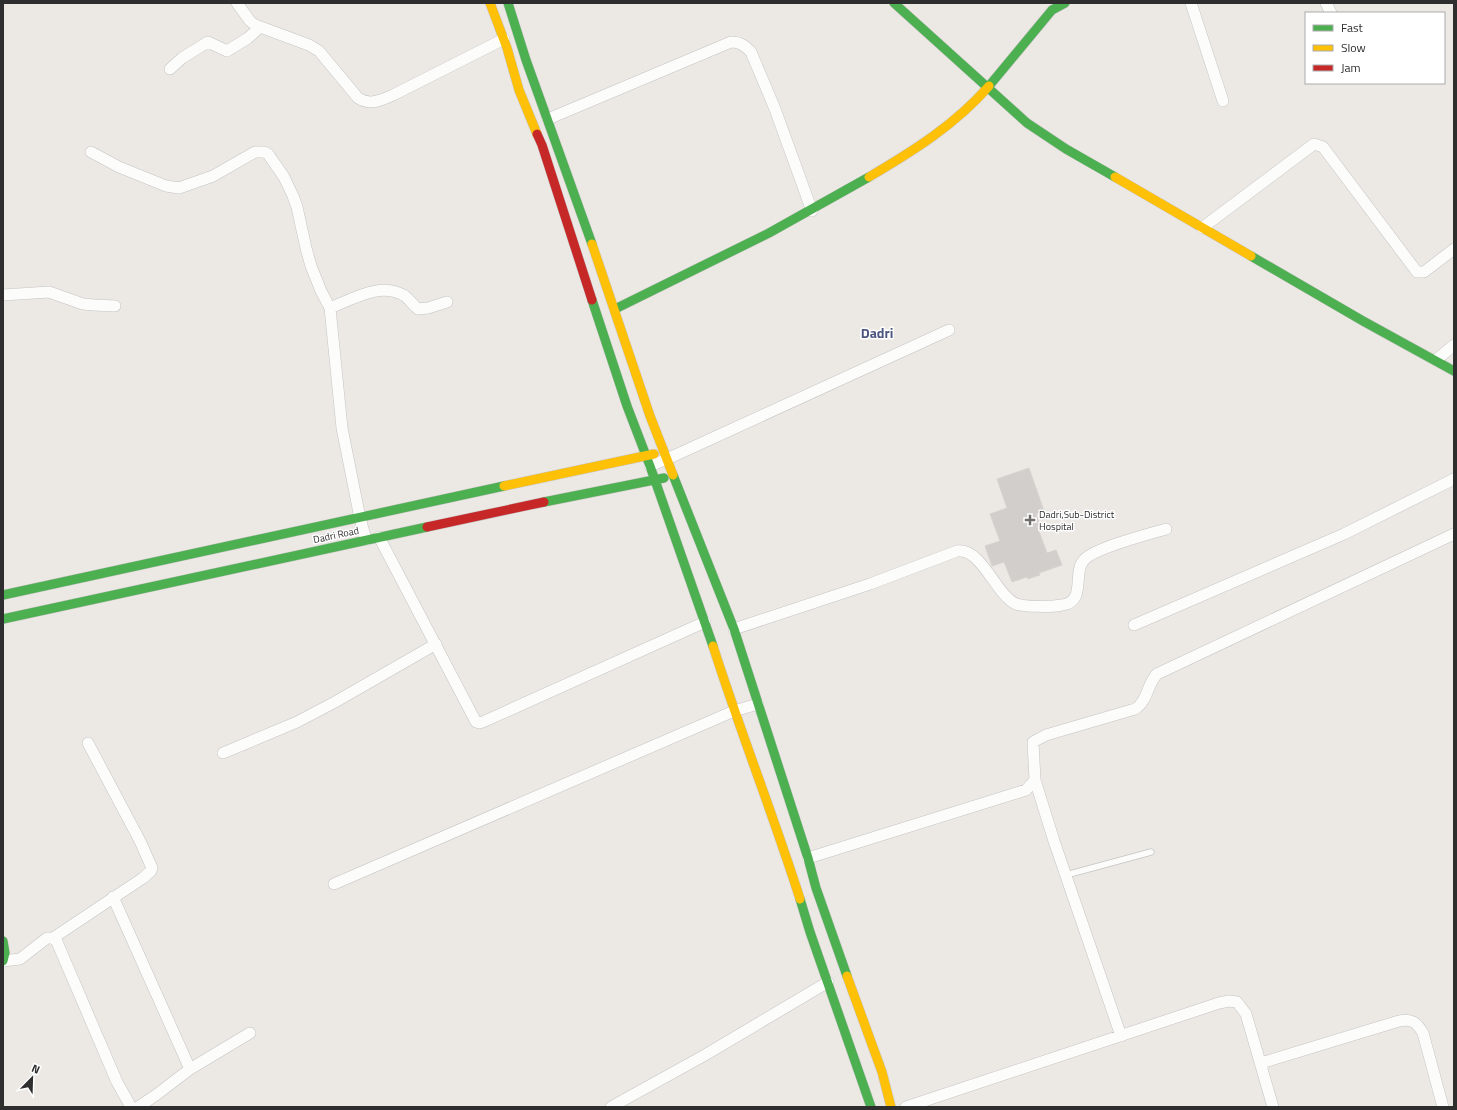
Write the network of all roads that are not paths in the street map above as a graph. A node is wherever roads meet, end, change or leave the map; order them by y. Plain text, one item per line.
1 (238, 3) edge
2 (490, 3) edge
3 (508, 3) edge
4 (894, 3) edge
5 (1065, 3) edge
6 (1190, 3) edge
7 (1326, 3) edge
8 (1050, 7) edge
9 (1330, 12) edge
10 (260, 27) junction
11 (504, 39) junction
12 (170, 69) dead end
13 (989, 88) junction
14 (1223, 101) dead end
15 (548, 119) junction
16 (91, 152) dead end
17 (812, 211) junction
18 (1202, 228) junction
19 (1454, 249) edge
20 (3, 295) edge
21 (447, 302) dead end
22 (115, 306) dead end
23 (330, 308) junction
24 (615, 309) junction
25 (949, 330) dead end
26 (1454, 346) edge
27 (1436, 360) junction
28 (1454, 371) edge
29 (666, 455) junction
30 (648, 461) junction
31 (674, 476) junction
32 (1454, 479) edge
33 (654, 481) junction
34 (360, 518) junction
35 (1166, 529) dead end
36 (1454, 534) edge
37 (379, 538) junction
38 (366, 540) junction
39 (99, 586) junction
40 (3, 595) edge
41 (3, 619) edge
42 (705, 622) junction
43 (1134, 625) dead end
44 (734, 628) junction
45 (436, 644) junction
46 (758, 704) junction
47 (734, 711) junction
48 (88, 743) dead end
49 (223, 753) dead end
50 (1034, 780) junction
51 (1151, 852) dead end
52 (808, 858) junction
53 (1066, 875) junction
54 (334, 884) dead end
55 (113, 897) junction
56 (53, 938) junction
57 (3, 941) edge
58 (3, 961) edge
59 (828, 982) junction
60 (250, 1033) dead end
61 (1121, 1036) junction
62 (1261, 1063) junction
63 (190, 1069) junction
64 (132, 1107) edge
65 (138, 1107) edge
66 (611, 1107) edge
67 (871, 1107) edge
68 (891, 1107) edge
69 (906, 1107) edge
70 (1273, 1107) edge
71 (1443, 1107) edge

1 - 10 street
2 - 11 street
3 - 15 street
4 - 13 street
5 - 8 street
6 - 14 street
7 - 9 street
8 - 13 street
10 - 11 street
10 - 12 street
11 - 30 street
13 - 17 street
13 - 18 street
15 - 17 street
15 - 24 street
16 - 23 street
17 - 24 street
18 - 19 street
18 - 27 street
20 - 22 street
21 - 23 street
23 - 34 street
24 - 29 street
25 - 29 street
26 - 27 street
27 - 28 street
29 - 30 street
29 - 31 street
30 - 33 street
30 - 34 street, Dadri Road
31 - 33 street, Dadri Road
31 - 44 street
32 - 43 street
33 - 37 street, Dadri Road
33 - 42 street
34 - 38 street
34 - 39 street, Dadri Road
35 - 44 street
36 - 50 street
37 - 38 street, Dadri Road
37 - 45 street
38 - 39 street, Dadri Road
39 - 40 street, Dadri Road
39 - 41 street, Dadri Road
42 - 45 street
42 - 47 street
44 - 46 street
45 - 49 street
46 - 47 street
46 - 52 street
47 - 54 street
47 - 59 street
48 - 55 street
50 - 52 street
50 - 53 street
51 - 53 lane
52 - 68 street
53 - 61 street
55 - 56 street
55 - 63 street
56 - 58 street
56 - 64 street
57 - 58 street
59 - 66 street
59 - 67 street
60 - 63 street
61 - 62 street
61 - 69 street
62 - 70 street
62 - 71 street
63 - 65 street

